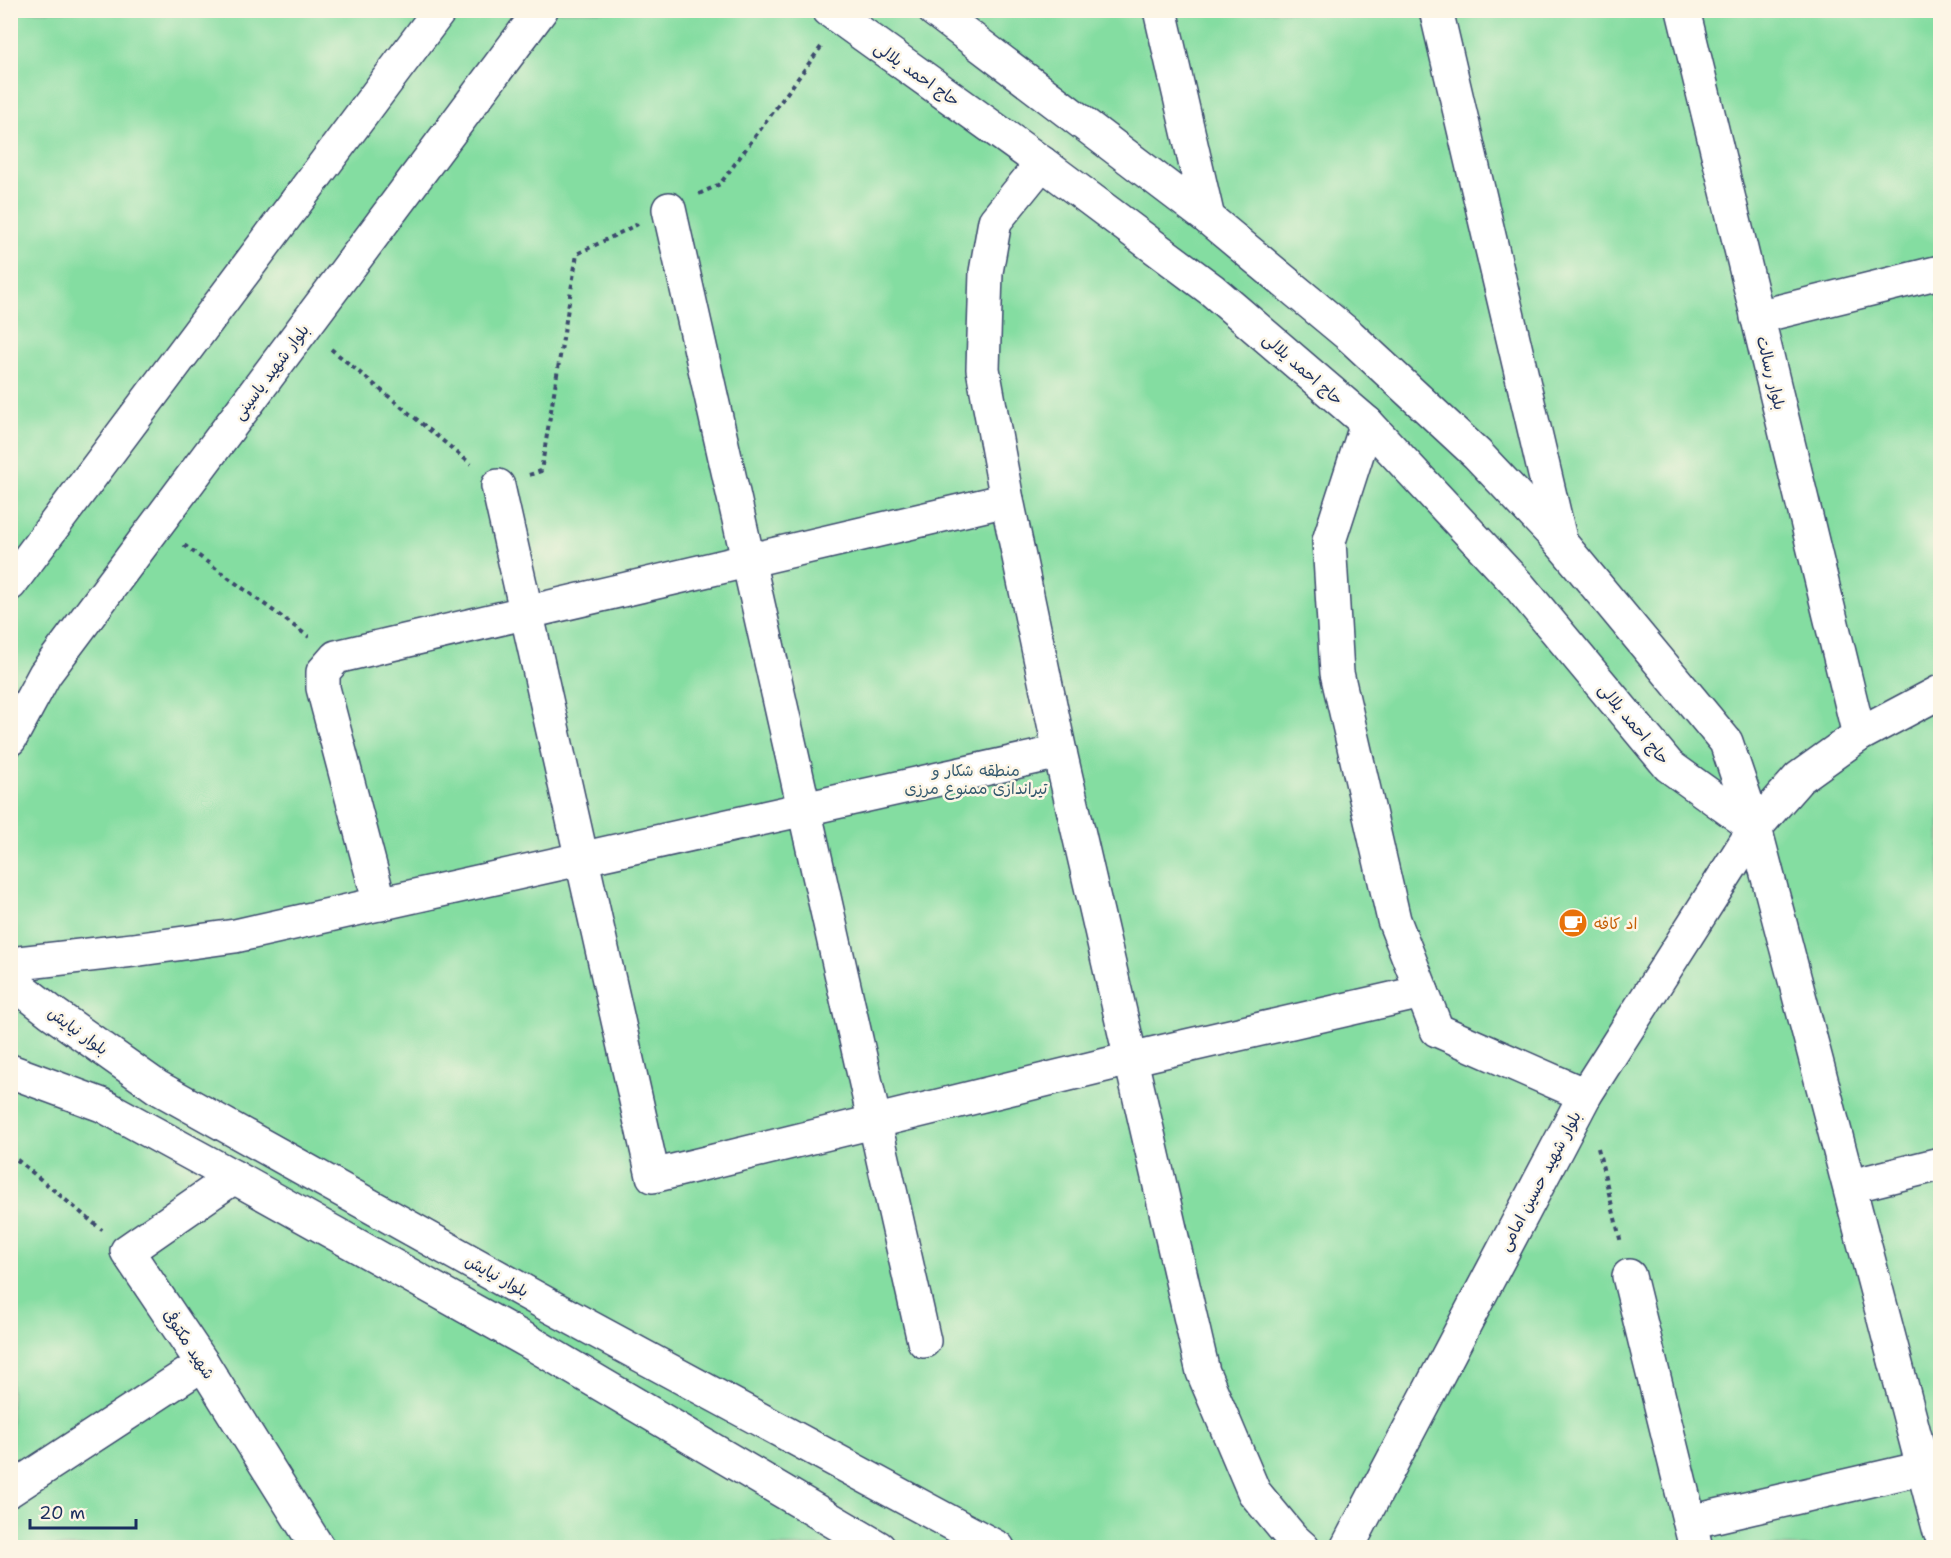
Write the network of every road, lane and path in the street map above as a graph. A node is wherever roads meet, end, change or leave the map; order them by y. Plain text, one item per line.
1 (440, 10) edge
2 (541, 10) edge
3 (934, 10) edge
4 (1160, 10) edge
5 (1436, 10) edge
6 (1683, 10) edge
7 (835, 15) edge
8 (1042, 163) junction
9 (669, 208) junction
10 (1208, 218) junction
11 (1941, 272) edge
12 (1757, 317) junction
13 (304, 327) junction
14 (1367, 423) junction
15 (498, 486) junction
16 (1007, 500) junction
17 (156, 525) junction
18 (1561, 543) junction
19 (748, 560) junction
20 (10, 584) edge
21 (526, 612) junction
22 (336, 657) junction
23 (1941, 692) edge
24 (1859, 735) junction
25 (10, 739) edge
26 (1060, 752) junction
27 (804, 809) junction
28 (1755, 828) junction
29 (581, 859) junction
30 (380, 904) junction
31 (10, 964) edge
32 (10, 980) edge
33 (1422, 992) junction
34 (1130, 1059) junction
35 (10, 1071) edge
36 (1585, 1095) junction
37 (875, 1122) junction
38 (10, 1154) edge
39 (1941, 1164) edge
40 (234, 1177) junction
41 (1851, 1186) junction
42 (127, 1251) junction
43 (466, 1259) junction
44 (1629, 1276) joint
45 (447, 1296) junction
46 (550, 1306) junction
47 (924, 1341) dead end
48 (532, 1344) junction
49 (202, 1364) junction
50 (1933, 1466) edge
51 (10, 1490) edge
52 (1941, 1532) edge
53 (1693, 1535) edge
54 (318, 1548) edge
55 (879, 1548) edge
56 (998, 1548) edge
57 (1303, 1548) edge
58 (1347, 1548) edge

1 - 20 street
2 - 13 street, بلوار شهید یاسینی
3 - 10 street
4 - 10 street
5 - 18 street
6 - 12 street, بلوار رسالت
7 - 8 street, حاج احمد یلالی
7 - 9 path
8 - 14 street, حاج احمد یلالی
8 - 16 street
9 - 15 path
9 - 19 street
10 - 18 street
11 - 12 street
12 - 24 street, بلوار رسالت
13 - 15 path
13 - 17 street, بلوار شهید یاسینی
14 - 28 street, حاج احمد یلالی
14 - 33 street
15 - 21 street
16 - 19 street
16 - 26 street
17 - 22 path
17 - 25 street, بلوار شهید یاسینی
18 - 28 street
19 - 21 street
19 - 27 street
21 - 22 street
21 - 29 street
22 - 30 street
23 - 24 street, بلوار شهید حسین امامی
24 - 28 street, بلوار شهید حسین امامی
26 - 27 street
26 - 34 street
27 - 29 street
27 - 37 street
28 - 36 street, بلوار شهید حسین امامی
28 - 41 street
29 - 30 street
29 - 37 street
30 - 31 street
32 - 43 street, بلوار نیایش
33 - 34 street
33 - 36 street
34 - 37 street
34 - 57 street
35 - 40 street
36 - 44 path
36 - 58 street, بلوار شهید حسین امامی
37 - 47 street
38 - 42 path
39 - 41 street
40 - 42 street
40 - 45 street
41 - 50 street
42 - 49 street, شهید مکتوفی
43 - 45 street
43 - 46 street, بلوار نیایش
44 - 53 street
45 - 48 street
46 - 48 street
46 - 56 street, بلوار نیایش
48 - 55 street
49 - 51 street
49 - 54 street, شهید مکتوفی
50 - 52 street
50 - 53 street

